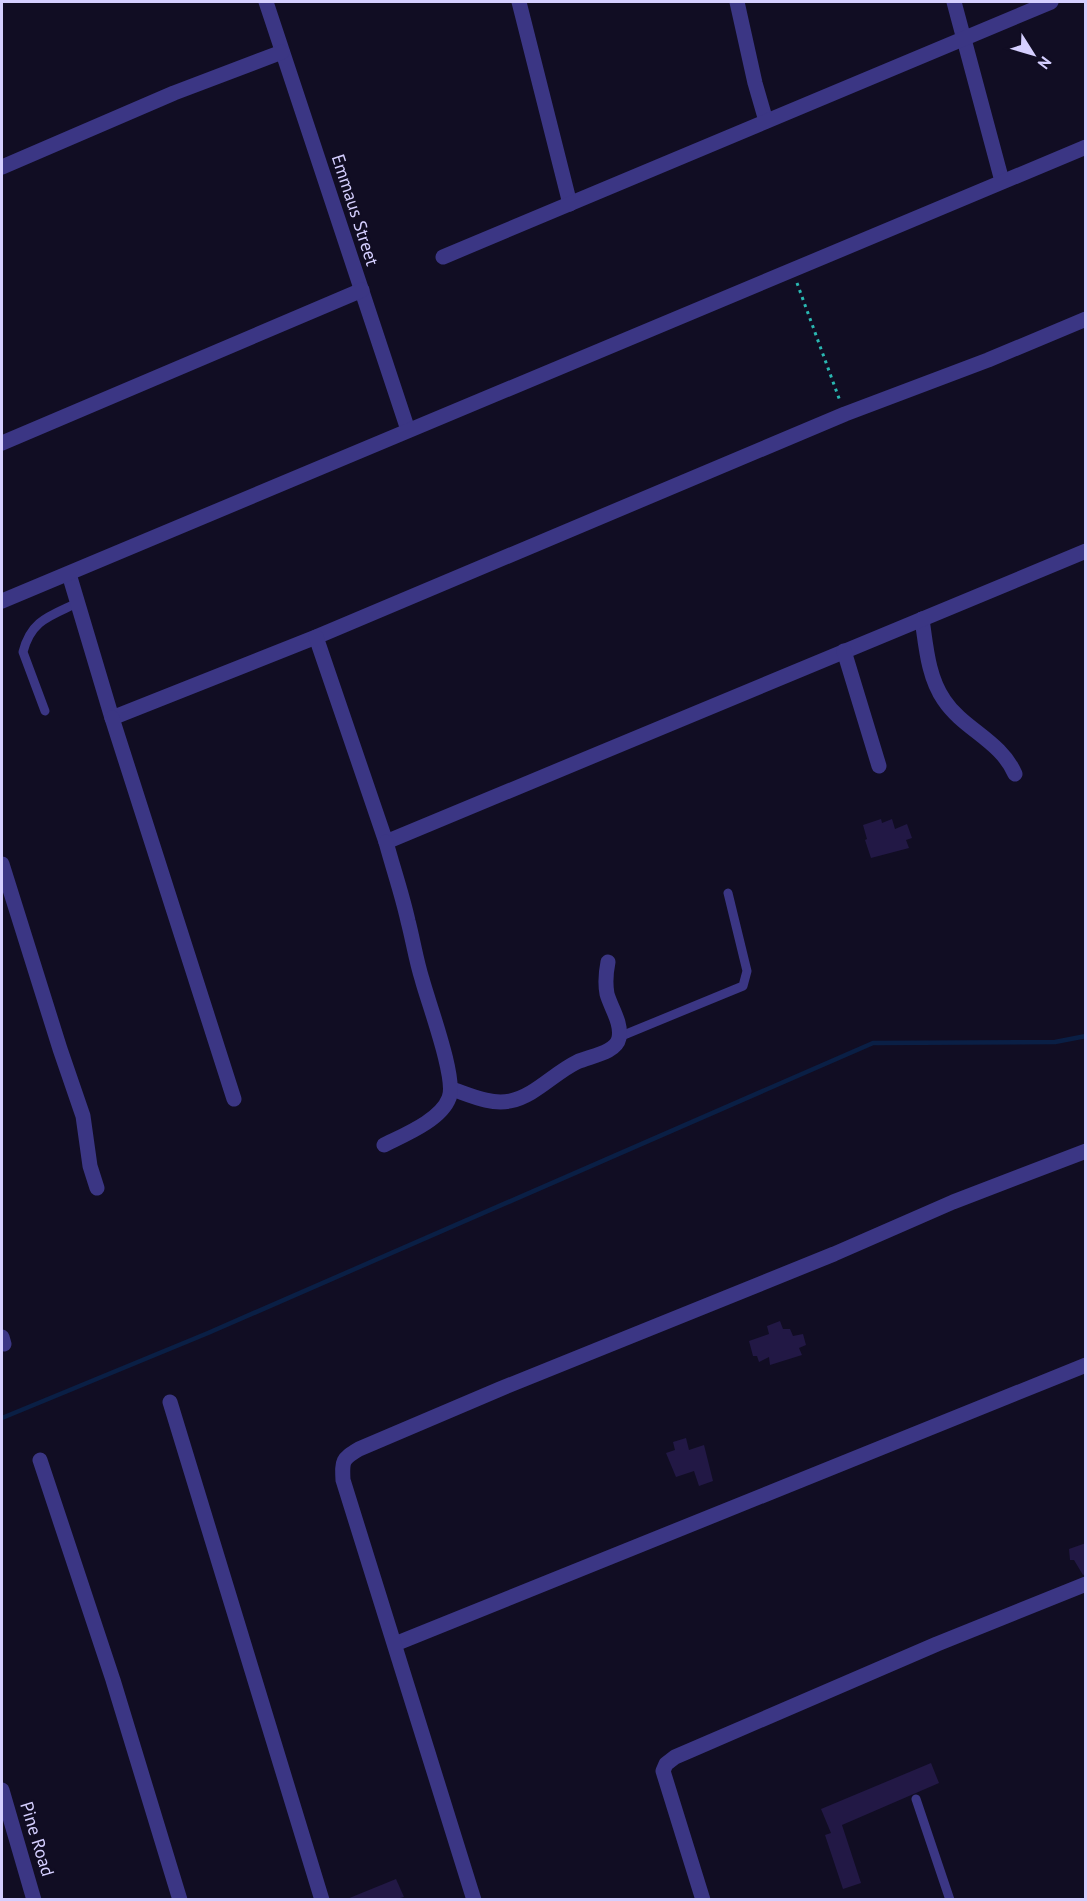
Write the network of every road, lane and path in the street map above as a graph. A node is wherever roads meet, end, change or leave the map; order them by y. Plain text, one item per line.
1 (266, 2) edge
2 (519, 2) edge
3 (737, 2) edge
4 (954, 2) edge
5 (1051, 2) edge
6 (964, 39) junction
7 (282, 52) junction
8 (766, 121) junction
9 (1086, 147) edge
10 (2, 167) edge
11 (1002, 181) junction
12 (570, 204) junction
13 (443, 257) dead end
14 (792, 269) junction
15 (362, 290) junction
16 (1086, 319) edge
17 (844, 414) junction
18 (408, 430) junction
19 (2, 443) edge
20 (1086, 551) edge
21 (69, 574) junction
22 (2, 601) edge
23 (77, 603) junction
24 (922, 619) junction
25 (316, 637) junction
26 (844, 651) junction
27 (45, 711) dead end
28 (112, 718) junction
29 (879, 766) dead end
30 (1015, 774) dead end
31 (386, 842) junction
32 (2, 864) edge
33 (728, 893) dead end
34 (608, 962) dead end
35 (619, 1037) junction
36 (452, 1089) junction
37 (234, 1100) dead end
38 (384, 1145) dead end
39 (1086, 1151) edge
40 (97, 1188) dead end
41 (1086, 1365) edge
42 (170, 1402) dead end
43 (40, 1460) dead end
44 (1086, 1584) edge
45 (395, 1644) junction
46 (2, 1790) edge
47 (916, 1799) dead end
48 (34, 1899) edge
49 (180, 1899) edge
50 (322, 1899) edge
51 (474, 1899) edge
52 (703, 1899) edge
53 (950, 1899) edge

1 - 7 street, Emmaus Street
2 - 12 street
3 - 8 street
4 - 6 street
5 - 6 street
6 - 8 street
6 - 11 street
7 - 10 street
7 - 15 street, Emmaus Street
8 - 12 street
9 - 11 street
11 - 14 street
12 - 13 street
14 - 17 path
14 - 18 street
15 - 18 street, Emmaus Street
15 - 19 street
16 - 17 street
17 - 25 street
18 - 21 street
20 - 24 street
21 - 22 street
21 - 23 street
23 - 27 lane
23 - 28 street
24 - 26 street
24 - 30 street
25 - 28 street
25 - 31 street
26 - 29 street
26 - 31 street
28 - 37 street
31 - 36 street
32 - 40 street
33 - 35 lane
34 - 35 street
35 - 36 street
36 - 38 street
39 - 45 street
41 - 45 street
42 - 50 street
43 - 49 street
44 - 52 street
45 - 51 street
46 - 48 street, Pine Road
47 - 53 lane

